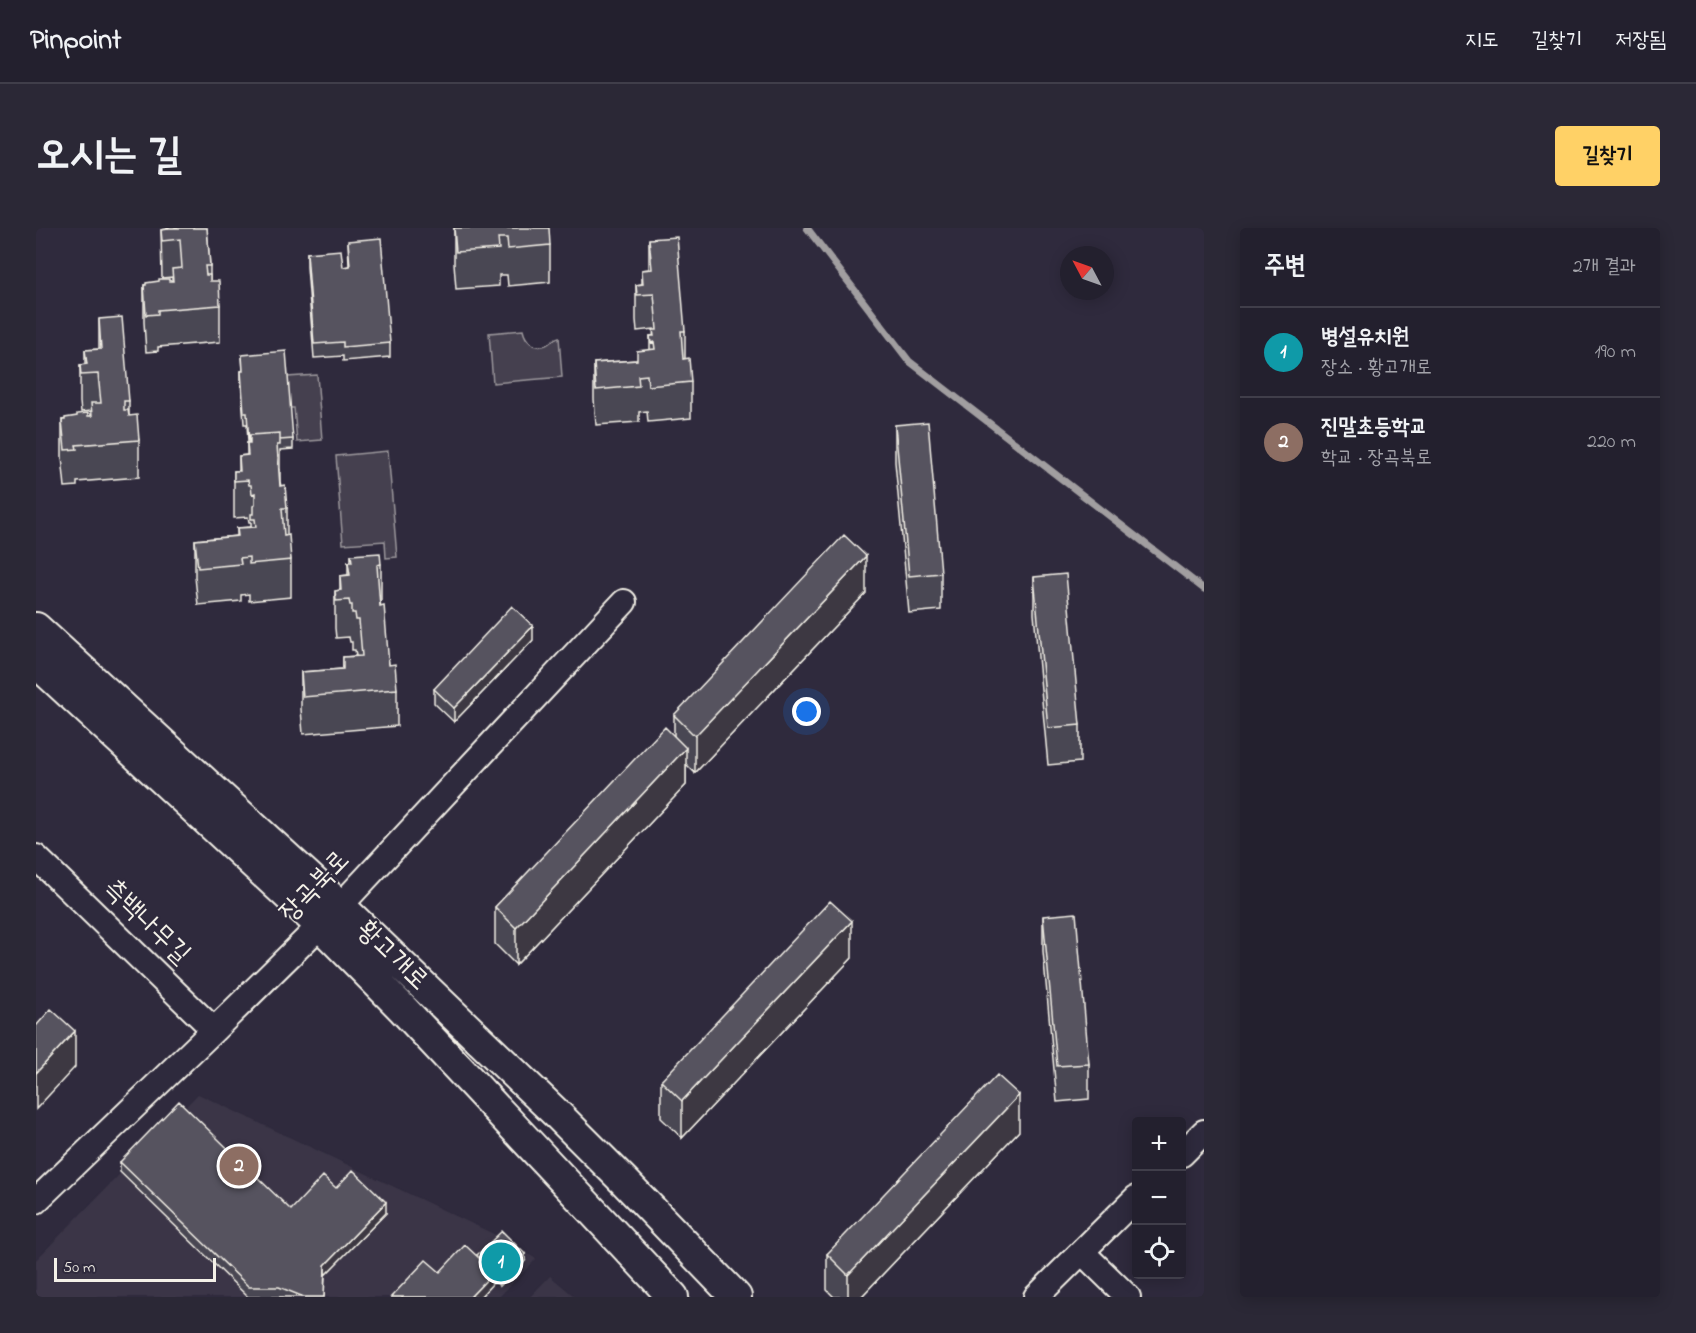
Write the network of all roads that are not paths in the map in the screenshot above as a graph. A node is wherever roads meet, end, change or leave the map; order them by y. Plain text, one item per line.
1 (624, 602) dead end
2 (36, 628) edge
3 (36, 662) edge
4 (36, 858) edge
5 (330, 915) junction
6 (214, 1030) junction
7 (1204, 1132) edge
8 (1186, 1150) edge
9 (36, 1201) edge
10 (1132, 1203) edge
11 (1082, 1252) junction
12 (673, 1297) edge
13 (736, 1297) edge
14 (1036, 1297) edge
15 (1128, 1297) edge

1 - 5 street, 장곡북로
2 - 5 street, 황고개로
3 - 5 street, 황고개로
4 - 6 street, 측백나무길
5 - 6 street, 장곡북로
5 - 12 street, 황고개로
5 - 13 street, 황고개로
6 - 9 street, 장곡북로
7 - 8 street
10 - 11 street
11 - 14 street
11 - 15 street

